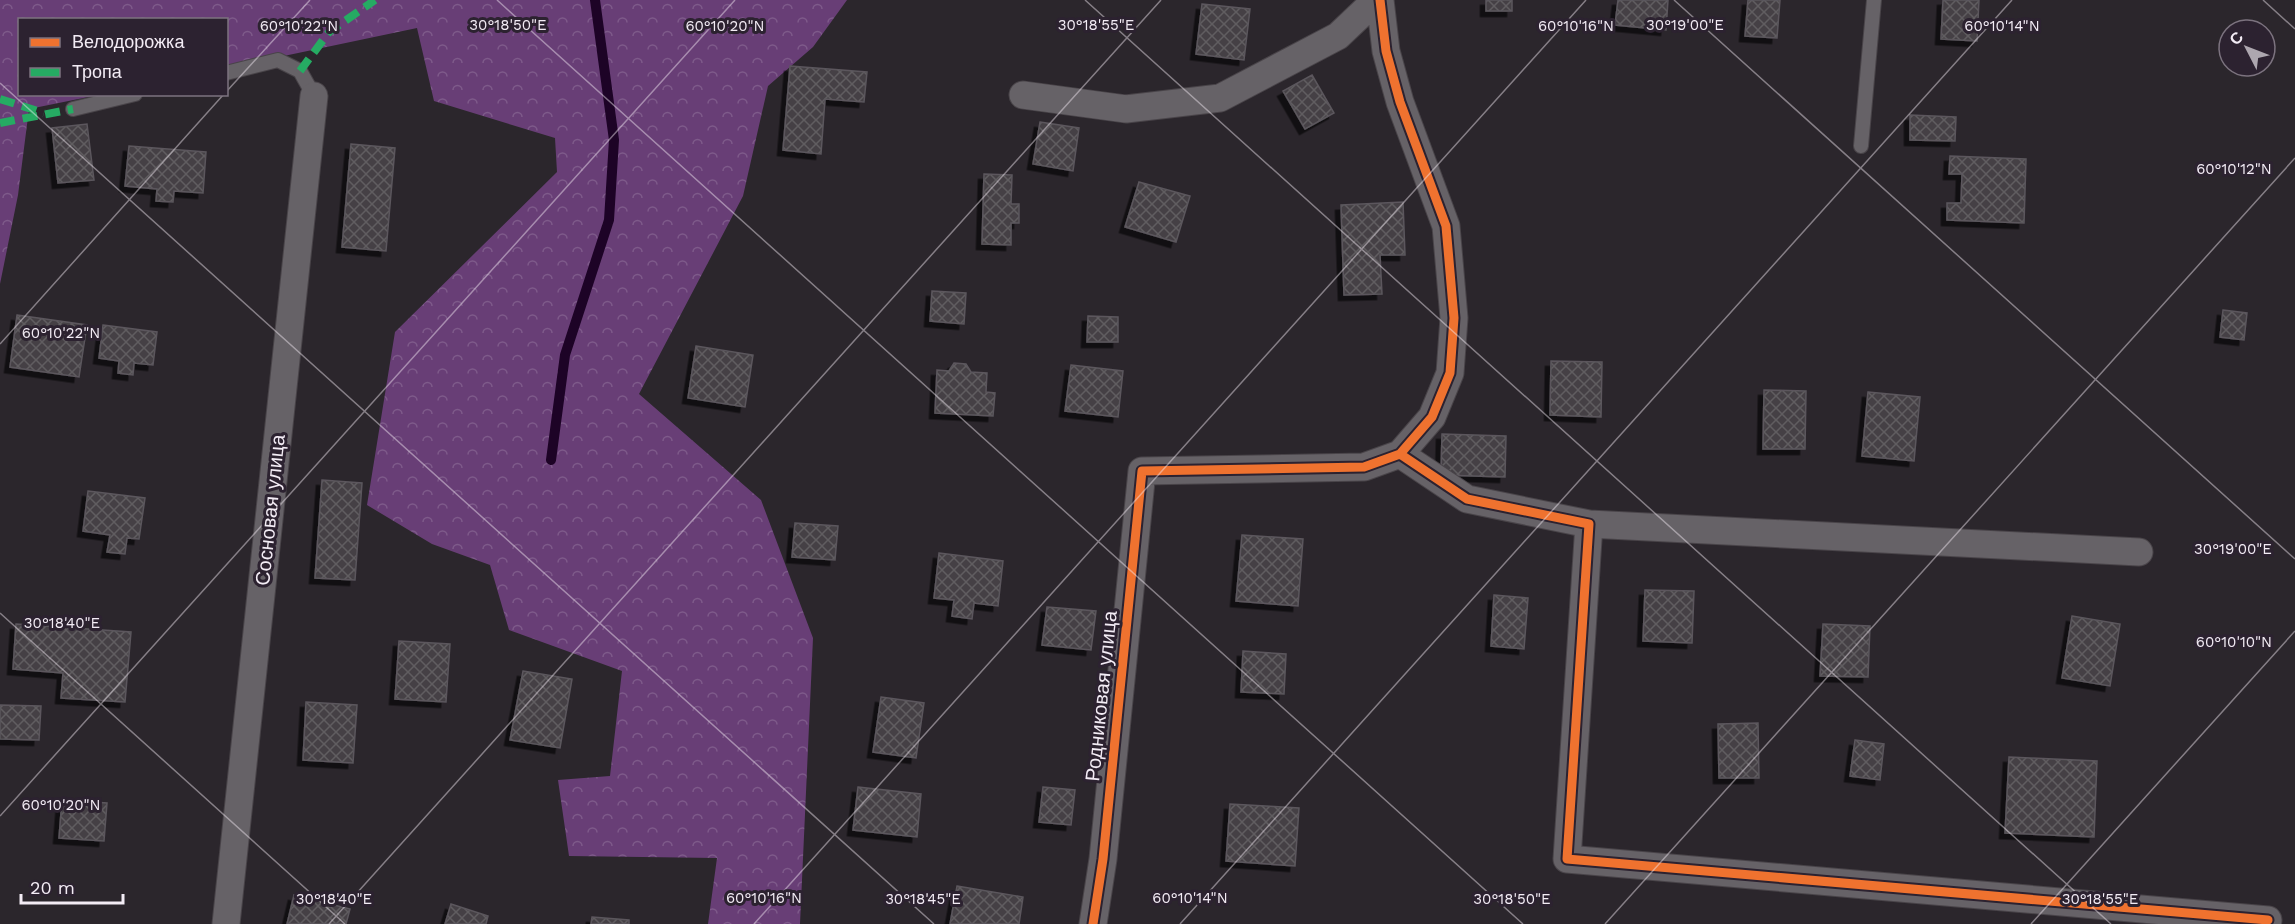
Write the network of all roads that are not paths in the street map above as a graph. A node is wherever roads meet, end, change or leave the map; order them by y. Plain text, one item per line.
1 (1378, 0) edge
2 (1874, 0) edge
3 (228, 72) edge
4 (1023, 95) dead end
5 (127, 96) edge
6 (314, 96) joint
7 (73, 109) dead end
8 (1861, 146) dead end
9 (1400, 454) junction
10 (1589, 524) junction
11 (2139, 552) dead end
12 (2268, 920) dead end
13 (226, 924) edge
14 (1093, 924) edge

1 - 4 street
1 - 9 street
2 - 8 lane
3 - 6 lane
5 - 7 lane
6 - 13 street, Сосновая улица
9 - 10 street
9 - 14 street, Родниковая улица
10 - 11 street
10 - 12 street

